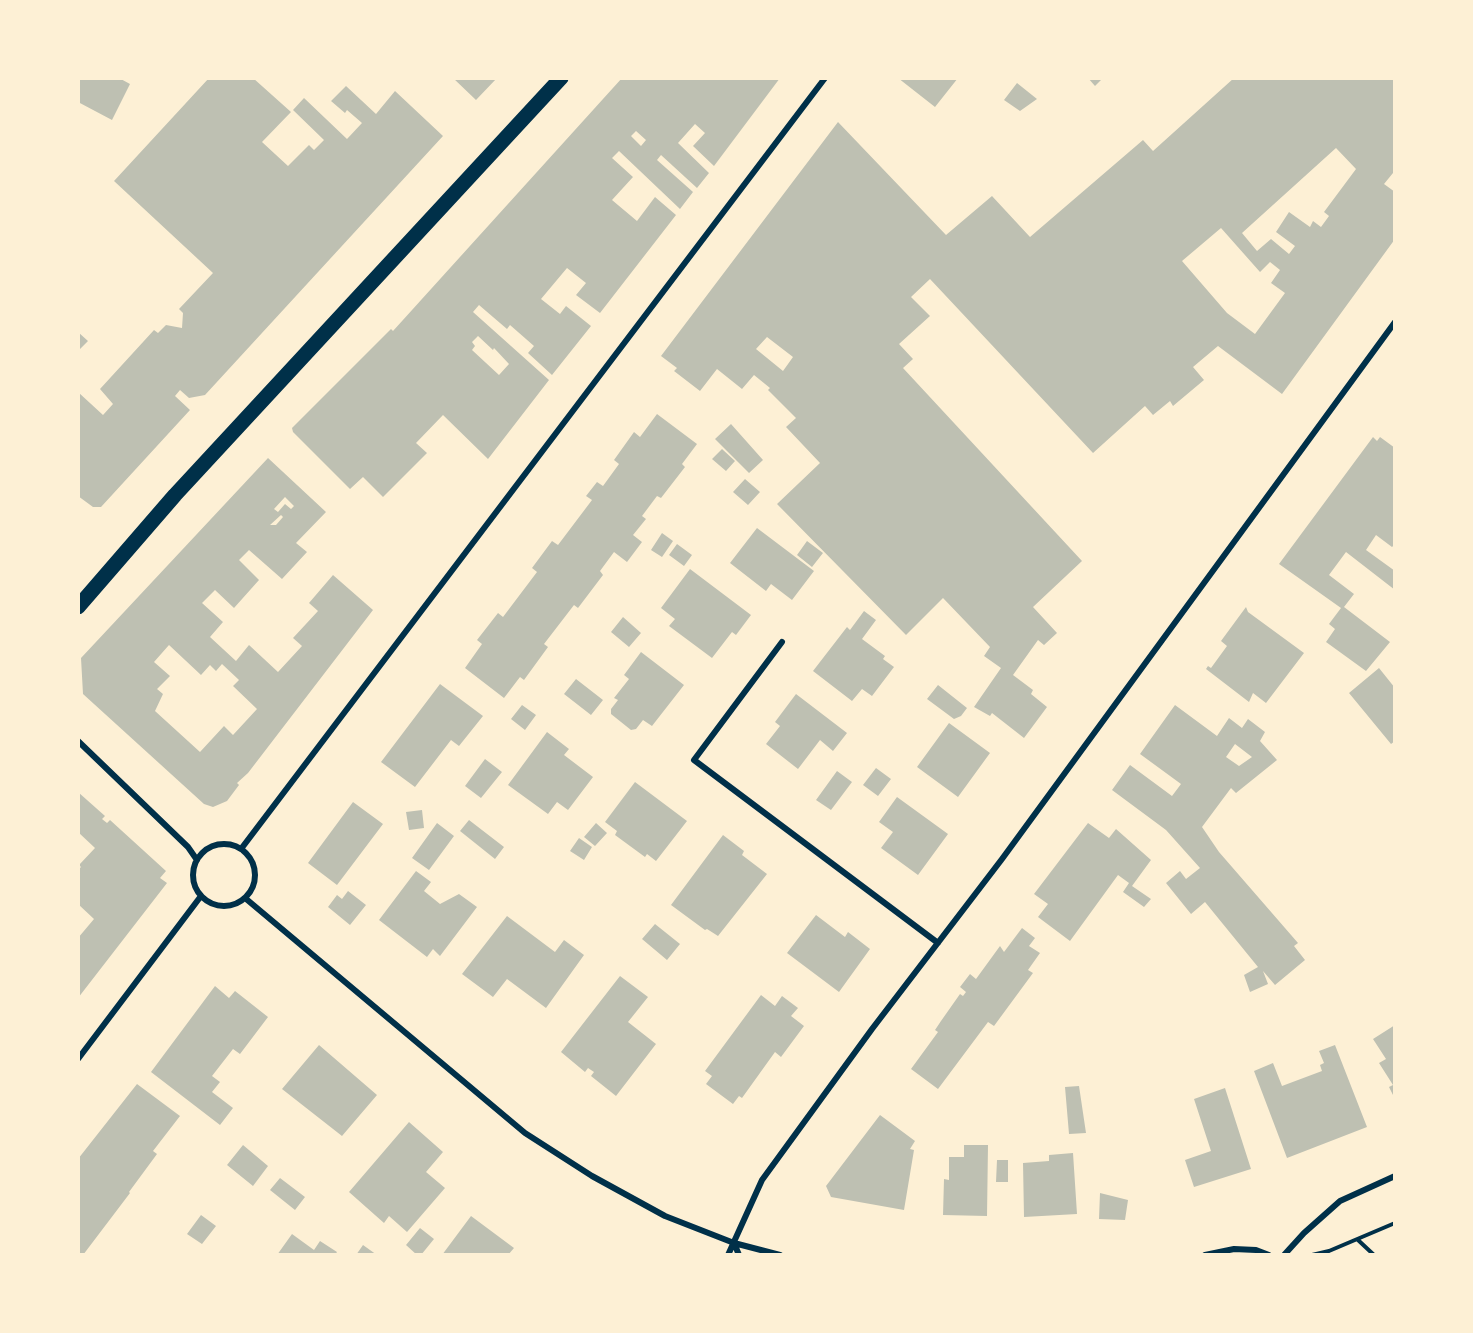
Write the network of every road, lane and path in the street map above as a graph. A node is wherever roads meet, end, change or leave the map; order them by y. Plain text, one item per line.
1 (561, 78) edge
2 (825, 78) edge
3 (1395, 322) edge
4 (78, 607) edge
5 (782, 642) dead end
6 (78, 741) edge
7 (241, 849) junction
8 (197, 860) junction
9 (201, 896) junction
10 (245, 898) junction
11 (938, 943) junction
12 (78, 1059) edge
13 (1395, 1176) edge
14 (1395, 1223) edge
15 (1357, 1239) junction
16 (734, 1243) junction
17 (728, 1255) edge
18 (739, 1255) edge
19 (780, 1255) edge
20 (1205, 1255) edge
21 (1269, 1255) edge
22 (1284, 1255) edge
23 (1311, 1255) edge
24 (1374, 1255) edge

1 - 4 main road
2 - 7 street
3 - 11 street
5 - 11 street
6 - 8 street
7 - 8 street
7 - 10 street
8 - 9 street
9 - 10 street
9 - 12 street
10 - 16 street
11 - 16 street
13 - 22 street
14 - 15 path
15 - 23 path
15 - 24 path
16 - 17 street
16 - 18 street
16 - 19 street
20 - 21 street

